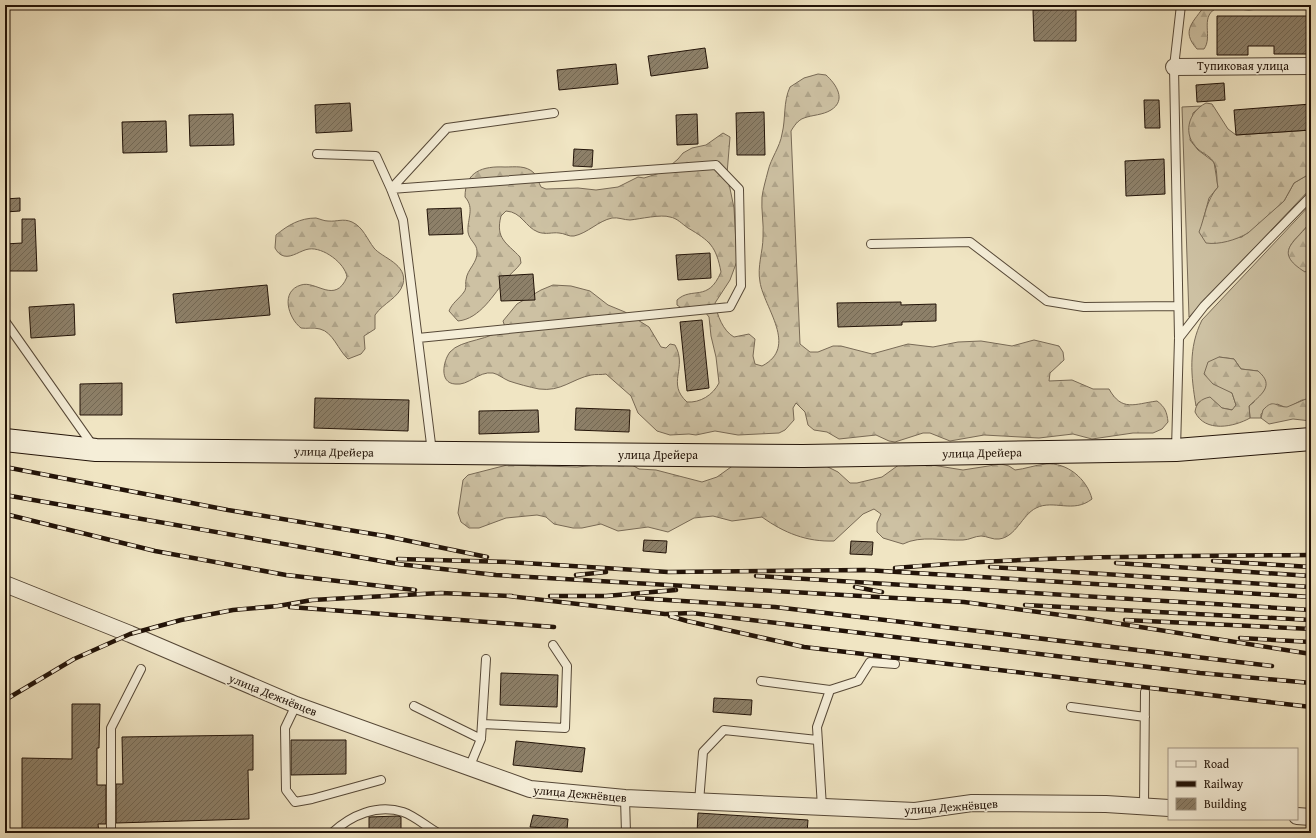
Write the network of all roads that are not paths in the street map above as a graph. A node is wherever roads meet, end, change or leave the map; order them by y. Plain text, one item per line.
1 (1181, 5) edge
2 (1174, 66) junction
3 (1311, 66) edge
4 (554, 113) dead end
5 (317, 154) dead end
6 (392, 190) junction
7 (1311, 196) edge
8 (871, 244) dead end
9 (1178, 306) junction
10 (5, 321) edge
11 (418, 338) junction
12 (1179, 338) junction
13 (1311, 439) edge
14 (5, 440) edge
15 (96, 450) junction
16 (1176, 450) junction
17 (432, 453) junction
18 (5, 584) edge
19 (553, 645) dead end
20 (486, 659) dead end
21 (895, 664) dead end
22 (141, 669) dead end
23 (762, 681) dead end
24 (830, 690) junction
25 (1144, 692) dead end
26 (296, 705) junction
27 (414, 706) dead end
28 (1071, 707) dead end
29 (1145, 717) junction
30 (482, 724) junction
31 (481, 739) junction
32 (817, 740) junction
33 (469, 768) junction
34 (381, 780) dead end
35 (625, 798) junction
36 (699, 802) junction
37 (1144, 806) junction
38 (822, 807) junction
39 (1168, 808) edge
40 (1298, 816) edge
41 (1311, 817) edge
42 (111, 833) edge
43 (332, 833) edge
44 (438, 833) edge
45 (626, 833) edge

1 - 2 lane
2 - 3 street, Тупиковая улица
2 - 9 lane
4 - 6 lane
5 - 6 lane
6 - 11 lane
6 - 11 lane
7 - 12 lane
8 - 9 lane
9 - 12 lane
10 - 15 lane
11 - 17 lane
12 - 16 lane
13 - 16 main road, улица Дрейера
14 - 15 main road, улица Дрейера
15 - 17 main road, улица Дрейера
16 - 17 main road, улица Дрейера
18 - 26 street, улица Дежнёвцев
19 - 30 lane
20 - 30 lane
21 - 24 lane
22 - 42 lane
23 - 24 lane
24 - 32 lane
25 - 29 lane
26 - 33 street, улица Дежнёвцев
26 - 34 lane
27 - 31 lane
28 - 29 lane
29 - 37 lane
30 - 31 lane
31 - 33 lane
32 - 36 lane
32 - 38 lane
33 - 35 street, улица Дежнёвцев
35 - 36 street, улица Дежнёвцев
35 - 45 lane
36 - 38 street, улица Дежнёвцев
37 - 38 street, улица Дежнёвцев
37 - 39 street, улица Дежнёвцев
40 - 41 street
43 - 44 lane

